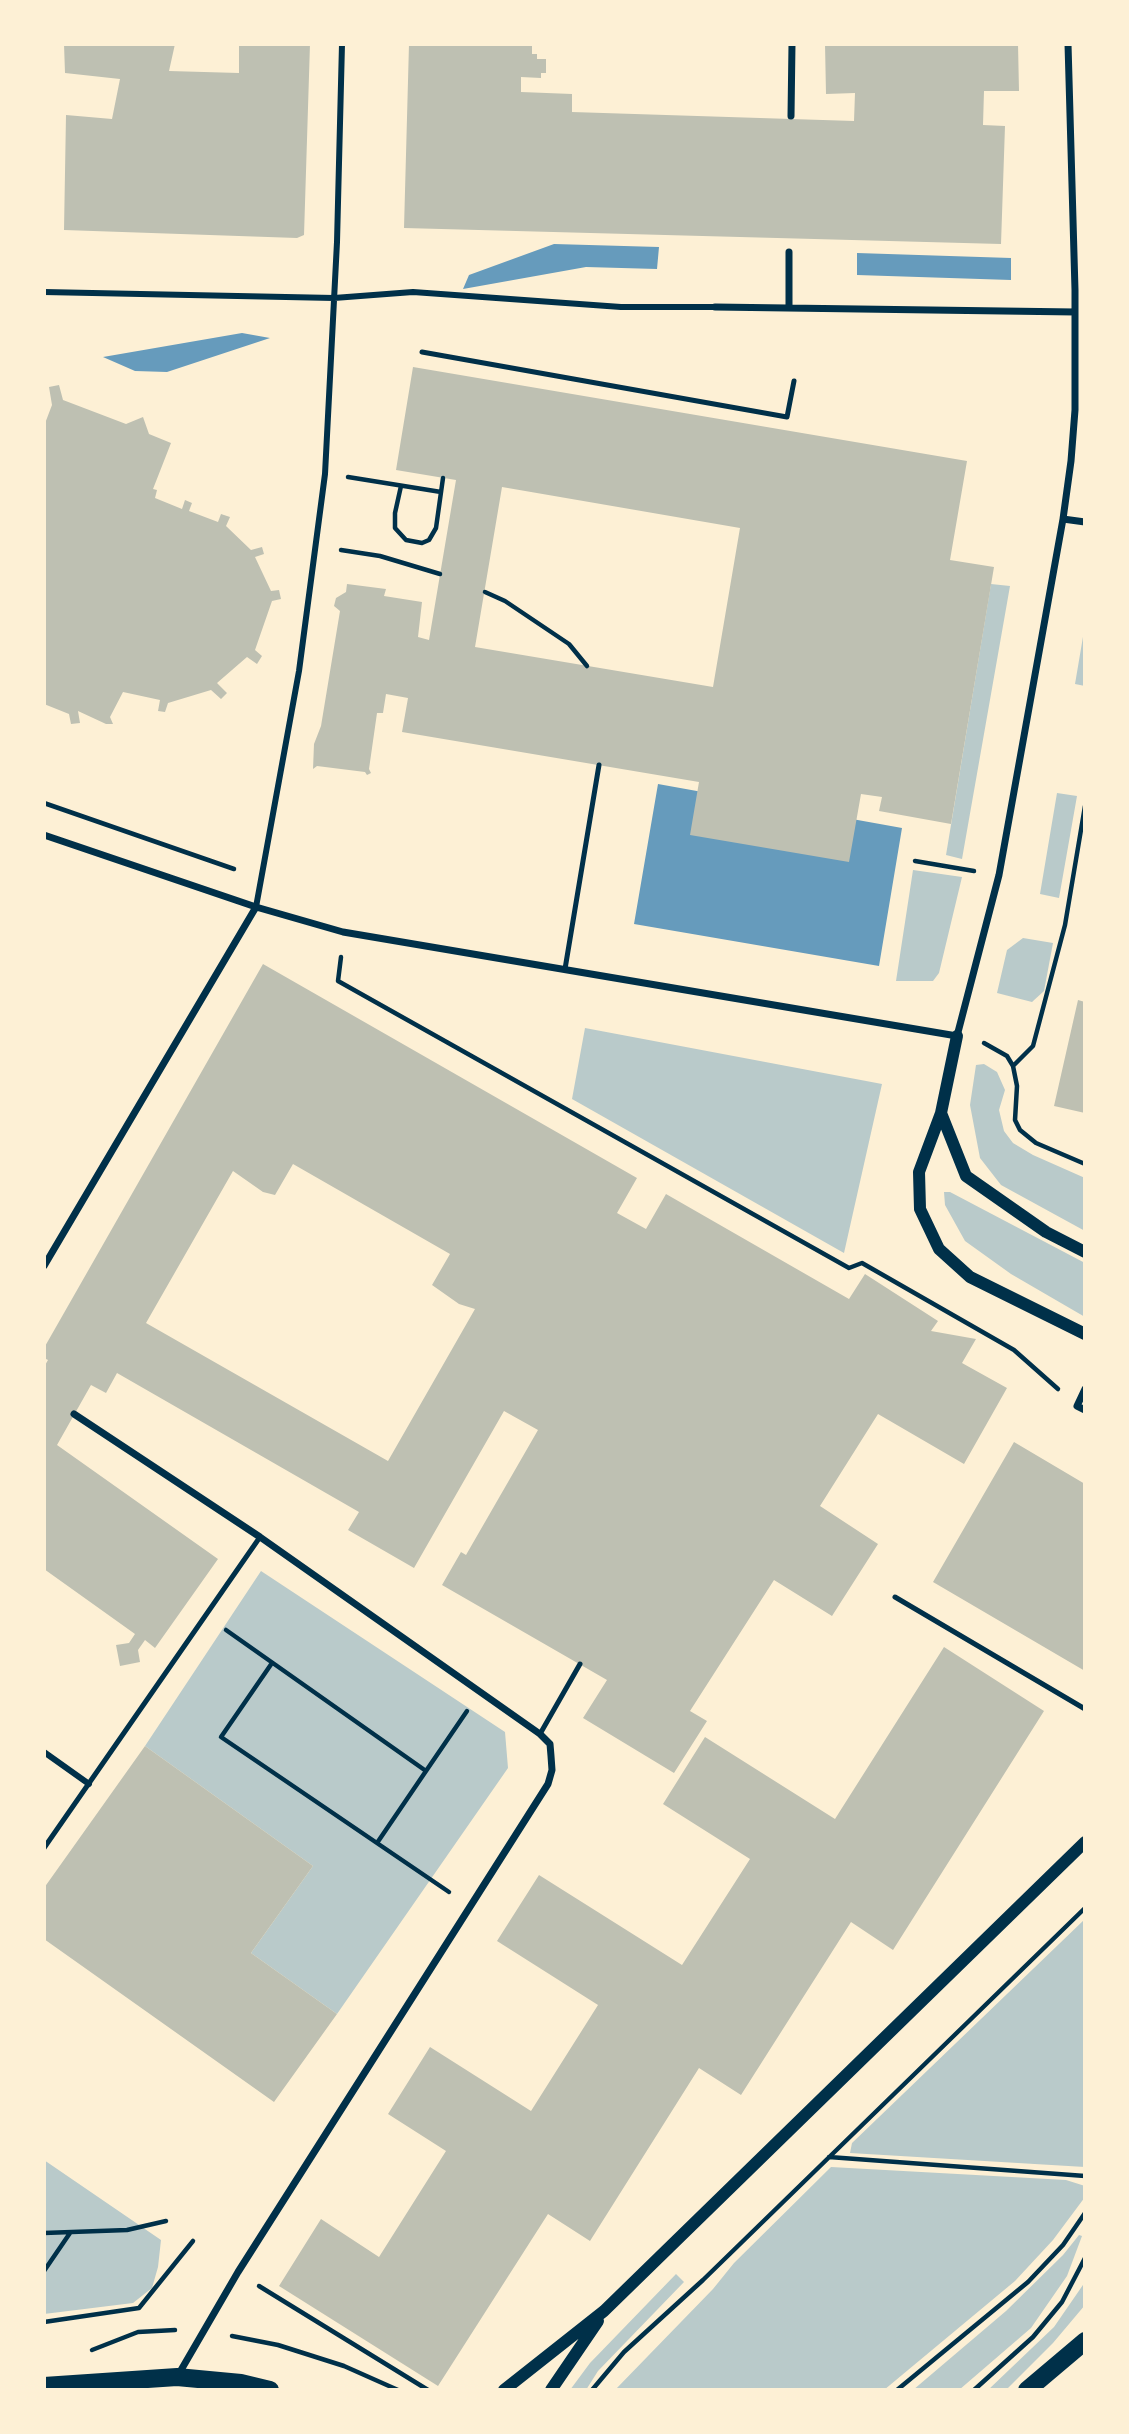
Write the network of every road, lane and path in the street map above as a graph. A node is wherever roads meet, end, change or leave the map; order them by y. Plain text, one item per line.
1 (342, 44) edge
2 (792, 44) edge
3 (1068, 44) edge
4 (791, 116) dead end
5 (789, 252) dead end
6 (44, 292) edge
7 (334, 298) junction
8 (715, 307) joint
9 (789, 308) junction
10 (1074, 312) junction
11 (422, 352) dead end
12 (794, 381) dead end
13 (443, 478) dead end
14 (366, 480) dead end
15 (401, 486) junction
16 (440, 492) junction
17 (1063, 519) junction
18 (1085, 522) edge
19 (316, 545) junction
20 (440, 574) dead end
21 (485, 592) dead end
22 (587, 666) dead end
23 (599, 765) dead end
24 (44, 803) edge
25 (1085, 806) edge
26 (44, 835) edge
27 (915, 861) dead end
28 (999, 875) junction
29 (260, 879) junction
30 (256, 907) junction
31 (332, 952) dead end
32 (565, 968) junction
33 (957, 1036) junction
34 (1013, 1066) junction
35 (941, 1113) junction
36 (1085, 1164) edge
37 (1085, 1252) edge
38 (44, 1266) edge
39 (1085, 1334) edge
40 (1085, 1389) edge
41 (1077, 1406) junction
42 (1085, 1410) edge
43 (75, 1415) dead end
44 (260, 1537) junction
45 (895, 1597) dead end
46 (205, 1615) junction
47 (272, 1662) junction
48 (580, 1664) dead end
49 (480, 1692) junction
50 (1085, 1709) edge
51 (540, 1734) junction
52 (44, 1752) edge
53 (426, 1771) junction
54 (89, 1784) junction
55 (1085, 1842) edge
56 (377, 1843) junction
57 (44, 1848) edge
58 (470, 1907) junction
59 (1085, 1908) edge
60 (829, 2157) junction
61 (1085, 2176) edge
62 (1085, 2213) edge
63 (166, 2221) dead end
64 (71, 2233) junction
65 (44, 2234) edge
66 (193, 2241) dead end
67 (1085, 2258) edge
68 (1085, 2269) edge
69 (44, 2271) edge
70 (238, 2272) junction
71 (1079, 2273) junction
72 (604, 2311) junction
73 (44, 2322) edge
74 (202, 2330) junction
75 (1085, 2340) edge
76 (80, 2355) dead end
77 (177, 2377) junction
78 (124, 2385) edge
79 (44, 2386) edge
80 (270, 2390) edge
81 (398, 2390) edge
82 (428, 2390) edge
83 (504, 2390) edge
84 (551, 2390) edge
85 (592, 2390) edge
86 (897, 2390) edge
87 (974, 2390) edge
88 (1027, 2390) edge

1 - 7 street
2 - 4 street
3 - 10 street
5 - 9 street
6 - 7 street
7 - 8 street
7 - 19 street
8 - 9 street
9 - 10 street
10 - 17 street
11 - 12 lane
13 - 16 path
14 - 15 path
15 - 16 path
15 - 16 path
17 - 18 street
17 - 28 street
19 - 20 path
19 - 29 street
21 - 22 path
23 - 32 lane
24 - 29 path
25 - 34 path
26 - 30 street
27 - 28 path
28 - 33 street
29 - 30 street
30 - 32 street
30 - 38 street
31 - 41 path
32 - 33 street
33 - 34 path
33 - 35 street
34 - 36 path
35 - 37 street
35 - 39 street
40 - 41 street
41 - 42 street
43 - 44 street
44 - 46 lane
44 - 49 street
45 - 50 lane
46 - 47 path
46 - 54 lane
47 - 53 path
47 - 56 path
48 - 51 lane
49 - 51 street
49 - 53 path
51 - 58 street
52 - 54 street
53 - 56 path
54 - 57 lane
55 - 72 street
56 - 58 path
58 - 70 street
59 - 60 path
60 - 61 path
60 - 85 path
62 - 86 path
63 - 64 path
64 - 65 path
64 - 69 path
66 - 73 path
67 - 71 path
68 - 71 path
70 - 74 street
70 - 82 path
71 - 87 path
72 - 83 street
72 - 84 street
74 - 76 path
74 - 77 street
74 - 81 path
75 - 88 main road
77 - 78 main road
77 - 80 main road
78 - 79 main road

